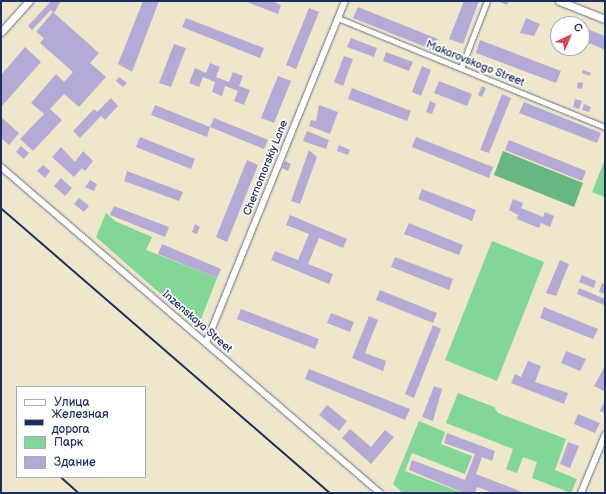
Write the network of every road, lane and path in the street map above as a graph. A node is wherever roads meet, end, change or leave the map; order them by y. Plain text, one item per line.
1 (29, 1) edge
2 (345, 1) edge
3 (487, 1) edge
4 (559, 1) edge
5 (338, 18) junction
6 (605, 19) edge
7 (1, 32) edge
8 (461, 68) junction
9 (605, 128) edge
10 (1, 167) edge
11 (206, 343) junction
12 (605, 435) edge
13 (380, 493) edge
14 (581, 493) edge

1 - 7 main road
2 - 5 street, Chernomorskiy Lane
3 - 8 street
4 - 6 main road
5 - 8 street, Makarovskogo Street
5 - 11 street, Chernomorskiy Lane
8 - 9 street, Makarovskogo Street
10 - 11 street, Inzenskaya Street
11 - 13 street, Inzenskaya Street
12 - 14 street

